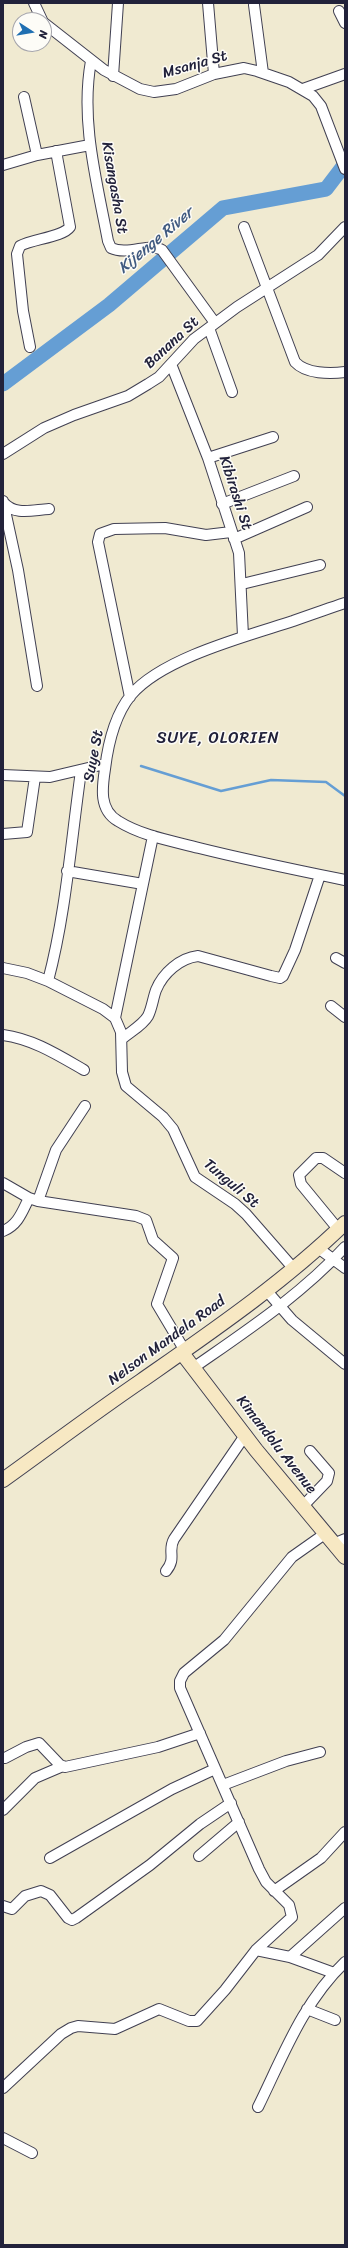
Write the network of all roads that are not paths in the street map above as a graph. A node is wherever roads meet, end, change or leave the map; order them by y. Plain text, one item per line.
1 (118, 3) edge
2 (208, 3) edge
3 (254, 5) dead end
4 (339, 11) dead end
5 (345, 23) edge
6 (52, 29) edge
7 (91, 61) junction
8 (263, 73) junction
9 (214, 74) junction
10 (345, 74) edge
11 (114, 76) junction
12 (303, 90) junction
13 (24, 97) dead end
14 (90, 145) junction
15 (56, 151) junction
16 (37, 155) junction
17 (3, 165) edge
18 (345, 170) edge
19 (244, 227) dead end
20 (345, 227) edge
21 (267, 288) junction
22 (212, 326) junction
23 (30, 347) dead end
24 (171, 364) junction
25 (345, 372) edge
26 (232, 392) dead end
27 (273, 437) dead end
28 (3, 454) edge
29 (208, 458) junction
30 (294, 476) dead end
31 (3, 502) edge
32 (222, 504) junction
33 (307, 507) dead end
34 (49, 509) dead end
35 (233, 535) junction
36 (320, 564) dead end
37 (242, 584) junction
38 (345, 604) edge
39 (243, 636) junction
40 (37, 686) dead end
41 (130, 697) junction
42 (105, 764) junction
43 (81, 771) junction
44 (3, 775) edge
45 (35, 777) junction
46 (3, 834) edge
47 (153, 836) junction
48 (67, 871) junction
49 (320, 875) junction
50 (345, 880) edge
51 (143, 884) junction
52 (3, 968) edge
53 (48, 981) junction
54 (331, 1006) dead end
55 (345, 1017) edge
56 (115, 1018) junction
57 (3, 1036) edge
58 (122, 1039) junction
59 (84, 1070) dead end
60 (85, 1106) dead end
61 (345, 1173) edge
62 (3, 1183) edge
63 (34, 1199) junction
64 (342, 1226) edge
65 (3, 1231) edge
66 (345, 1247) edge
67 (318, 1248) junction
68 (333, 1260) junction
69 (345, 1268) edge
70 (294, 1269) junction
71 (266, 1290) junction
72 (279, 1306) junction
73 (184, 1352) junction
74 (345, 1364) edge
75 (193, 1368) junction
76 (246, 1434) junction
77 (310, 1451) dead end
78 (3, 1480) edge
79 (302, 1506) junction
80 (335, 1539) edge
81 (345, 1557) edge
82 (166, 1571) dead end
83 (200, 1733) junction
84 (320, 1752) dead end
85 (6, 1758) dead end
86 (63, 1766) junction
87 (215, 1769) junction
88 (223, 1785) junction
89 (230, 1803) junction
90 (3, 1810) edge
91 (239, 1822) junction
92 (345, 1832) edge
93 (199, 1856) dead end
94 (50, 1858) dead end
95 (274, 1891) junction
96 (3, 1906) edge
97 (345, 1908) edge
98 (256, 1950) junction
99 (290, 1957) junction
100 (345, 1962) edge
101 (334, 1973) junction
102 (307, 2009) junction
103 (335, 2020) dead end
104 (3, 2088) edge
105 (258, 2107) dead end
106 (3, 2138) edge
107 (32, 2153) dead end

1 - 11 street
2 - 9 street
3 - 8 street
4 - 5 street
6 - 7 street, Msanja St
7 - 11 street, Msanja St
7 - 14 street, Kisangasha St
8 - 9 street, Msanja St
8 - 12 street, Msanja St
9 - 11 street, Msanja St
10 - 12 street
12 - 18 street, Msanja St
13 - 16 street
14 - 15 street
14 - 22 street, Kisangasha St
15 - 16 street
15 - 23 street
16 - 17 street
19 - 21 street
20 - 21 street, Banana St
21 - 22 street, Banana St
21 - 25 street
22 - 24 street, Banana St
22 - 26 street
24 - 28 street, Banana St
24 - 29 street, Kibirashi St
27 - 29 street
29 - 32 street, Kibirashi St
30 - 32 street
31 - 34 street
31 - 40 street
32 - 35 street, Kibirashi St
33 - 35 street
35 - 37 street, Kibirashi St
35 - 41 street
36 - 37 street
37 - 39 street, Kibirashi St
38 - 39 street, Suye St
39 - 41 street, Suye St
41 - 42 street, Suye St
42 - 43 street
42 - 47 street, Suye St
43 - 45 street
43 - 48 street
44 - 45 street
45 - 46 street
47 - 49 street, Suye St
47 - 51 street
48 - 51 street
48 - 53 street
49 - 50 street, Suye St
49 - 58 street
51 - 56 street
52 - 53 street
53 - 56 street
54 - 55 street
56 - 58 street, Tunguli St
57 - 59 street
58 - 70 street, Tunguli St
60 - 63 street
61 - 64 street
62 - 63 street
63 - 65 street
63 - 73 street
64 - 67 main road, Nelson Mandela Road
66 - 68 street
67 - 68 street
67 - 70 main road, Nelson Mandela Road
68 - 69 street
68 - 72 street
70 - 71 main road, Nelson Mandela Road
71 - 72 street
71 - 73 main road, Nelson Mandela Road
72 - 74 street
72 - 75 street
73 - 75 main road, Kimandolu Avenue
73 - 78 main road, Nelson Mandela Road
75 - 76 main road, Kimandolu Avenue
76 - 79 main road, Kimandolu Avenue
76 - 82 street
77 - 79 street
79 - 80 main road, Kimandolu Avenue
80 - 81 main road, Kimandolu Avenue
80 - 83 street
83 - 86 street
83 - 87 street
84 - 88 street
85 - 86 street
86 - 90 street
87 - 88 street
87 - 94 street
88 - 89 street
89 - 91 street
89 - 96 street
91 - 93 street
91 - 95 street
92 - 95 street
95 - 98 street
97 - 99 street
98 - 99 street
98 - 104 street
99 - 101 street
100 - 101 street
101 - 102 street
102 - 103 street
102 - 105 street
106 - 107 street

